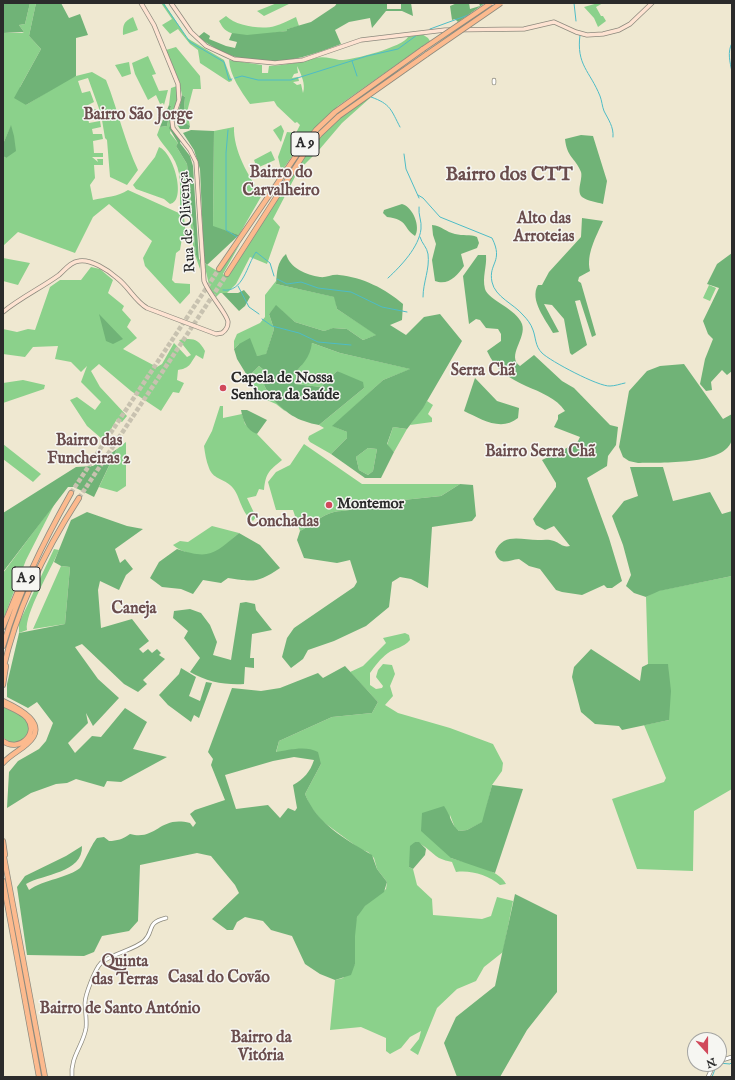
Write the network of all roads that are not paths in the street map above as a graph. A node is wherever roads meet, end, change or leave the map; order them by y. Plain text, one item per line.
1 (141, 3) edge
2 (172, 3) edge
3 (491, 3) edge
4 (501, 3) edge
5 (652, 3) edge
6 (219, 269) tunnel mouth
7 (227, 274) tunnel mouth
8 (3, 312) edge
9 (71, 493) tunnel mouth
10 (79, 498) tunnel mouth
11 (59, 516) junction
12 (3, 628) edge
13 (12, 635) junction
14 (3, 646) edge
15 (3, 670) edge
16 (3, 685) edge
17 (3, 701) edge
18 (3, 704) edge
19 (3, 741) edge
20 (3, 763) edge
21 (3, 841) edge
22 (3, 852) edge
23 (3, 881) edge
24 (9, 882) junction
25 (11, 907) junction
26 (166, 918) dead end
27 (39, 1077) edge
28 (45, 1077) edge
29 (72, 1077) edge

1 - 8 main road, Rua de Olivença
2 - 5 main road
3 - 6 highway, A 9, bridge
4 - 7 highway, A 9, bridge
9 - 11 highway, A 9
10 - 13 highway, A 9
11 - 12 highway
11 - 14 highway, A 9
13 - 15 highway, A 9
13 - 16 highway
17 - 20 highway
18 - 19 highway
21 - 24 highway
22 - 24 highway
23 - 25 highway
24 - 25 highway
25 - 27 highway
25 - 28 highway
26 - 29 street

